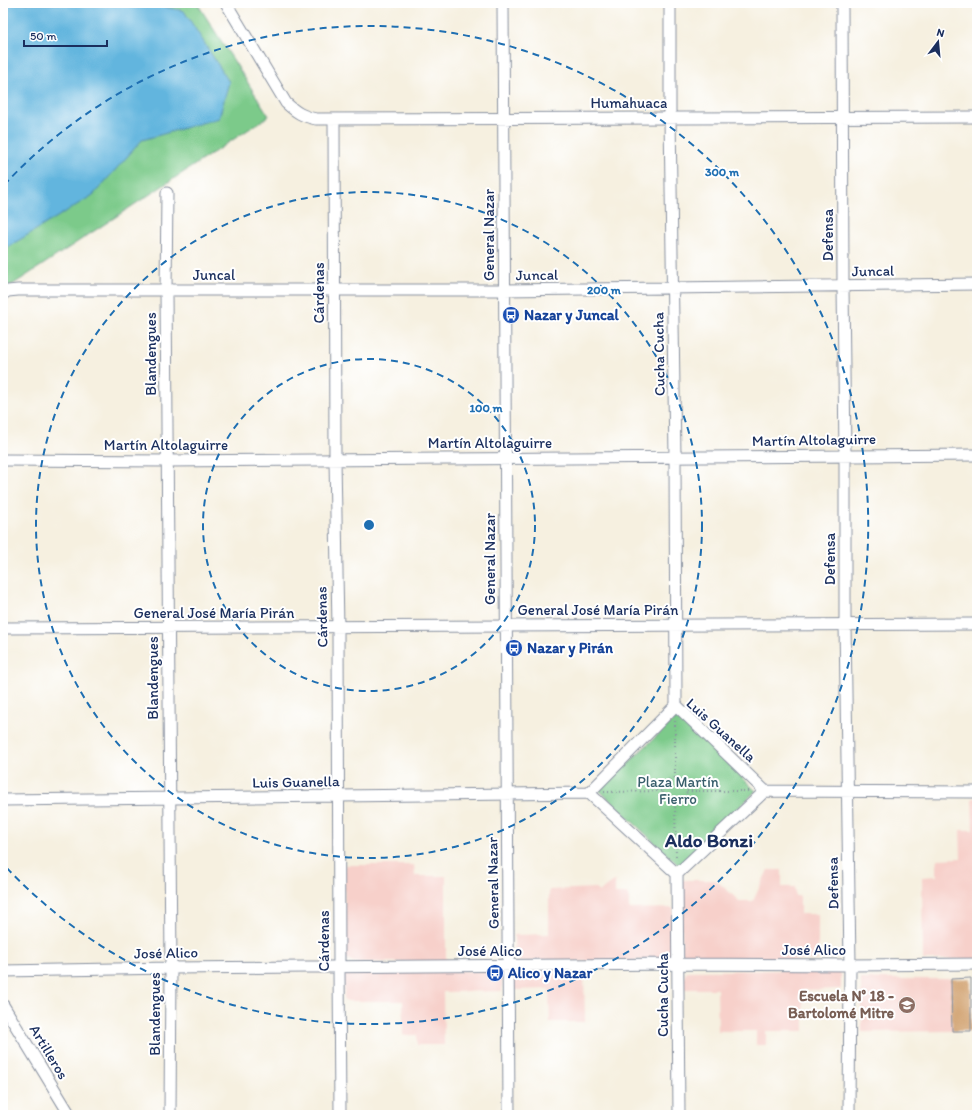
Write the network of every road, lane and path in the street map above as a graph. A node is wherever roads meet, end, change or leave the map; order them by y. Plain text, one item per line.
1 (226, 3) edge
2 (503, 3) edge
3 (670, 3) edge
4 (842, 3) edge
5 (977, 116) edge
6 (842, 117) junction
7 (504, 118) junction
8 (670, 118) junction
9 (334, 119) junction
10 (167, 193) dead end
11 (977, 284) edge
12 (843, 286) junction
13 (673, 287) junction
14 (166, 290) junction
15 (334, 290) junction
16 (504, 290) junction
17 (3, 294) edge
18 (845, 455) junction
19 (977, 455) edge
20 (675, 457) junction
21 (505, 458) junction
22 (335, 459) junction
23 (3, 460) edge
24 (166, 460) junction
25 (844, 624) junction
26 (977, 624) edge
27 (506, 625) junction
28 (676, 625) junction
29 (3, 628) edge
30 (338, 628) junction
31 (168, 629) junction
32 (676, 706) junction
33 (675, 778) junction
34 (662, 790) junction
35 (687, 791) junction
36 (765, 791) junction
37 (847, 792) junction
38 (977, 792) edge
39 (507, 793) junction
40 (589, 793) junction
41 (338, 796) junction
42 (169, 798) junction
43 (3, 800) edge
44 (675, 803) junction
45 (677, 874) junction
46 (678, 964) junction
47 (977, 964) edge
48 (850, 965) junction
49 (508, 966) junction
50 (339, 967) junction
51 (171, 968) junction
52 (3, 971) edge
53 (3, 1005) edge
54 (70, 1115) edge
55 (170, 1115) edge
56 (340, 1115) edge
57 (509, 1115) edge
58 (679, 1115) edge
59 (849, 1115) edge

1 - 9 street, Humahuaca
2 - 7 street, General Nazar
3 - 8 street, Cucha Cucha
4 - 6 street, Defensa
5 - 6 street, Humahuaca
6 - 8 street, Humahuaca
6 - 12 street, Defensa
7 - 8 street, Humahuaca
7 - 9 street, Humahuaca
7 - 16 street, General Nazar
8 - 13 street, Cucha Cucha
9 - 15 street, Cárdenas
10 - 14 street, Blandengues
11 - 12 street, Juncal
12 - 13 street, Juncal
12 - 18 street, Defensa
13 - 16 street, Juncal
13 - 20 street, Cucha Cucha
14 - 15 street, Juncal
14 - 17 street, Juncal
14 - 24 street, Blandengues
15 - 16 street, Juncal
15 - 22 street, Cárdenas
16 - 21 street, General Nazar
18 - 19 street, Martín Altolaguirre
18 - 20 street, Martín Altolaguirre
18 - 25 street, Defensa
20 - 21 street, Martín Altolaguirre
20 - 28 street, Cucha Cucha
21 - 22 street, Martín Altolaguirre
21 - 27 street, General Nazar
22 - 24 street, Martín Altolaguirre
22 - 30 street, Cárdenas
23 - 24 street, Martín Altolaguirre
24 - 31 street, Blandengues
25 - 26 street, General José María Pirán
25 - 28 street, General José María Pirán
25 - 37 street, Defensa
27 - 28 street, General José María Pirán
27 - 30 street, General José María Pirán
27 - 39 street, General Nazar
28 - 32 street, Cucha Cucha
29 - 31 street, General José María Pirán
30 - 31 street, General José María Pirán
30 - 41 street, Cárdenas
31 - 42 street, Blandengues
32 - 33 path
32 - 36 street, Luis Guanella
32 - 40 street, Luis Guanella
33 - 34 path
33 - 35 path
34 - 40 path
34 - 44 path
35 - 36 path
35 - 44 path
36 - 37 street
36 - 45 street
37 - 38 street
37 - 48 street, Defensa
39 - 40 street, Luis Guanella
39 - 41 street, Luis Guanella
39 - 49 street, General Nazar
40 - 45 street
41 - 42 street, Luis Guanella
41 - 50 street, Cárdenas
42 - 43 street, Luis Guanella
42 - 51 street, Blandengues
44 - 45 path
45 - 46 street, Cucha Cucha
46 - 48 street, José Alico
46 - 49 street, José Alico
46 - 58 street, Cucha Cucha
47 - 48 street, José Alico
48 - 59 street, Defensa
49 - 50 street, José Alico
49 - 57 street, General Nazar
50 - 51 street, José Alico
50 - 56 street, Cárdenas
51 - 52 street, José Alico
51 - 55 street, Blandengues
53 - 54 street, Artilleros

